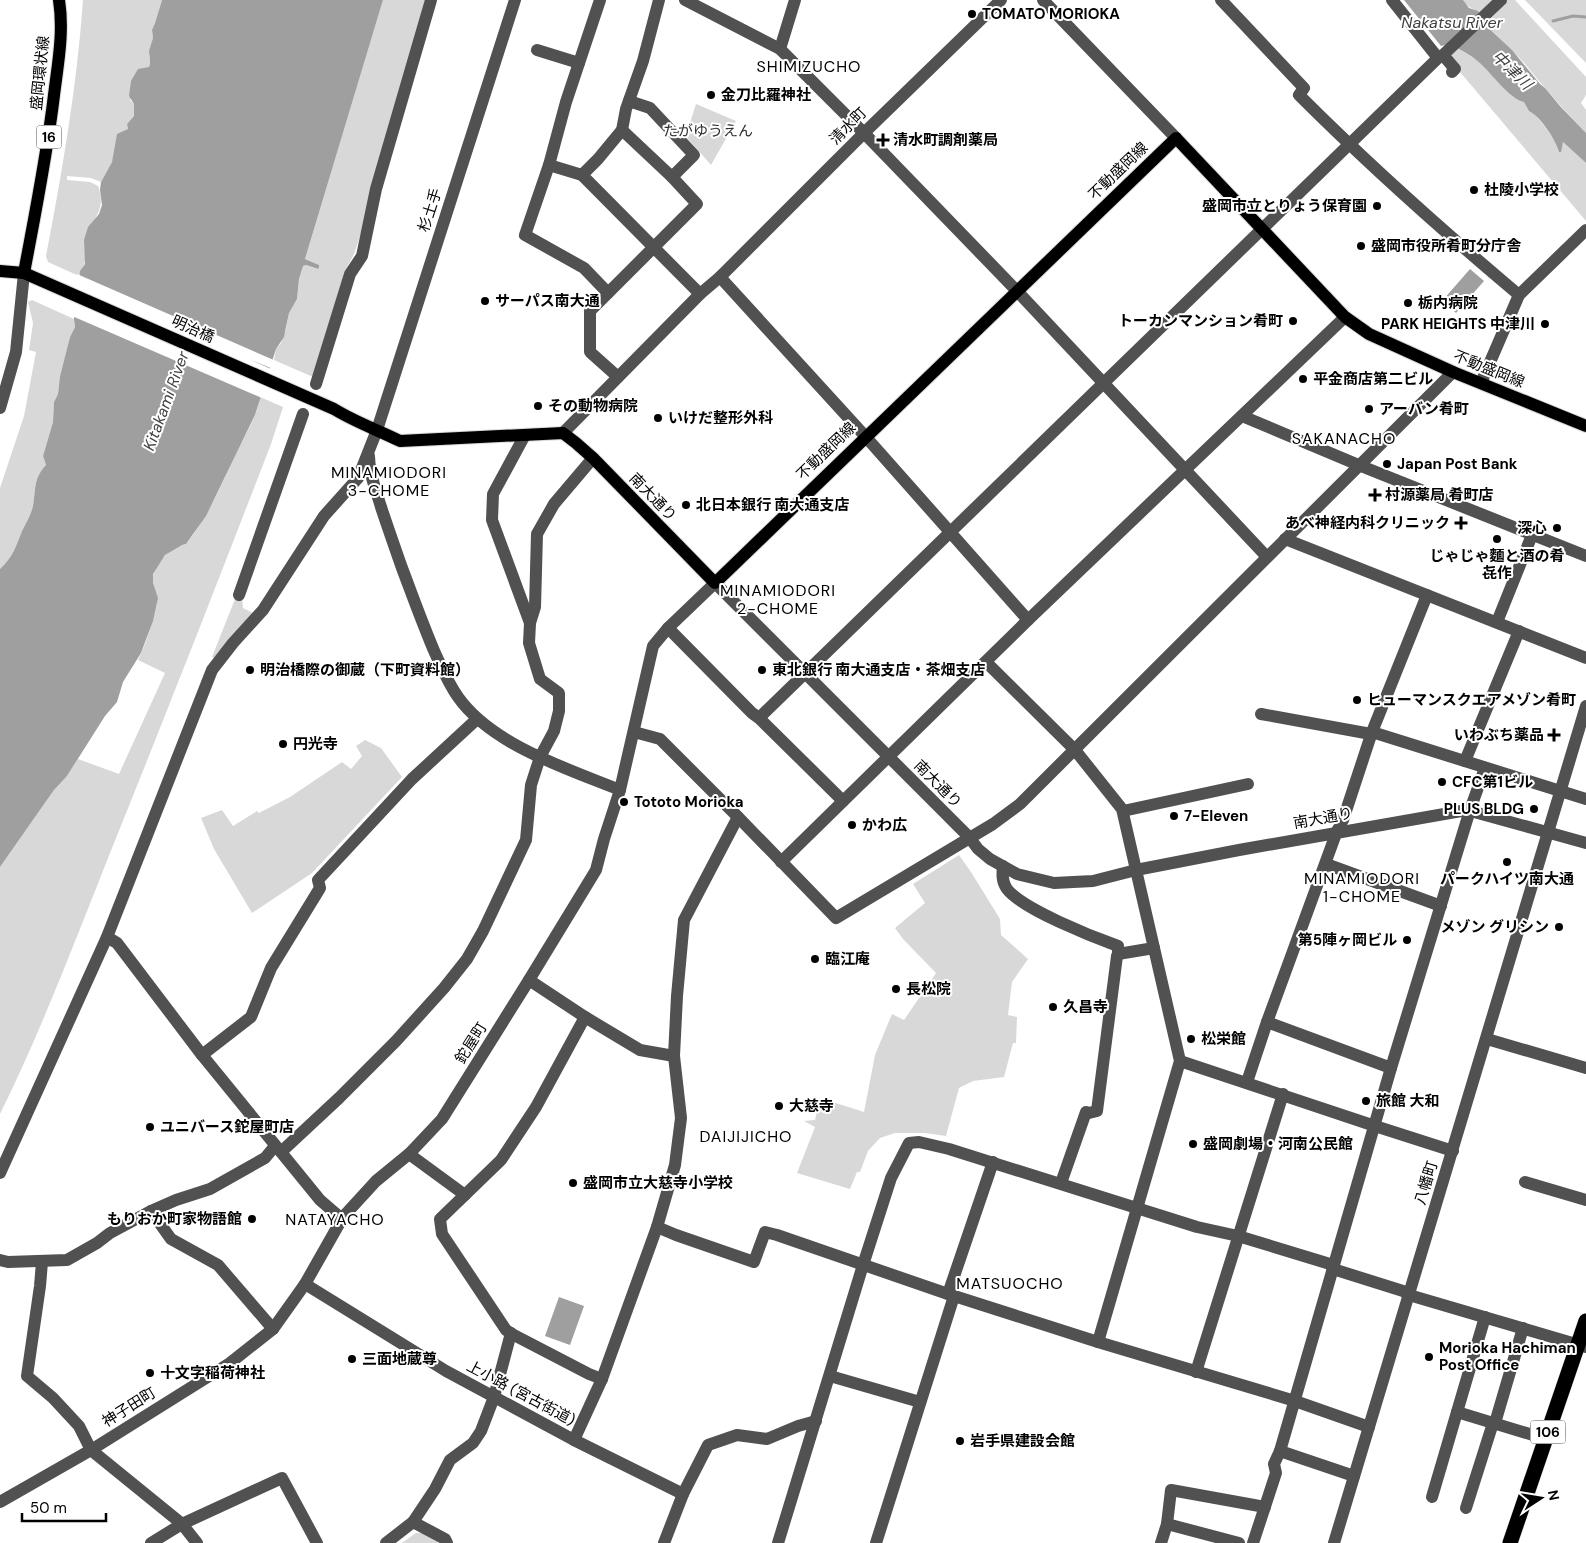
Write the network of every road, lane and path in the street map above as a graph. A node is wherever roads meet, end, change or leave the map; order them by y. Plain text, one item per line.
1 (59, 0) edge
2 (65, 0) edge
3 (431, 0) edge
4 (515, 0) edge
5 (600, 0) edge
6 (659, 0) edge
7 (685, 0) edge
8 (795, 0) edge
9 (1001, 0) edge
10 (1043, 0) edge
11 (1221, 0) edge
12 (1392, 0) edge
13 (1501, 0) edge
14 (62, 15) junction
15 (780, 49) junction
16 (537, 50) dead end
17 (579, 63) junction
18 (1452, 72) dead end
19 (629, 101) junction
20 (622, 130) junction
21 (864, 133) junction
22 (1176, 138) junction
23 (1349, 145) junction
24 (549, 165) junction
25 (582, 175) junction
26 (672, 177) junction
27 (1585, 228) edge
28 (1263, 230) junction
29 (653, 247) junction
30 (0, 271) edge
31 (24, 273) junction
32 (720, 277) junction
33 (1017, 291) junction
34 (608, 293) junction
35 (700, 294) junction
36 (1519, 295) junction
37 (1345, 317) junction
38 (1453, 372) junction
39 (618, 377) junction
40 (1480, 383) junction
41 (316, 384) dead end
42 (1104, 384) junction
43 (0, 408) edge
44 (303, 414) dead end
45 (1242, 416) junction
46 (1586, 426) edge
47 (377, 430) junction
48 (563, 433) junction
49 (525, 435) junction
50 (865, 436) junction
51 (369, 450) junction
52 (593, 458) junction
53 (1361, 466) junction
54 (1186, 469) junction
55 (373, 482) junction
56 (350, 487) junction
57 (950, 533) junction
58 (1532, 535) junction
59 (1285, 539) junction
60 (1586, 556) edge
61 (1267, 557) junction
62 (715, 583) junction
63 (239, 595) dead end
64 (1427, 595) junction
65 (1028, 620) junction
66 (1497, 622) junction
67 (530, 623) junction
68 (668, 628) junction
69 (1519, 631) junction
70 (1586, 658) edge
71 (986, 662) junction
72 (805, 673) junction
73 (1586, 706) edge
74 (1261, 714) dead end
75 (477, 718) junction
76 (759, 718) junction
77 (634, 732) junction
78 (1372, 733) junction
79 (1075, 750) junction
80 (540, 757) junction
81 (888, 758) junction
82 (1465, 762) junction
83 (1485, 768) junction
84 (1248, 784) dead end
85 (620, 790) junction
86 (1560, 792) junction
87 (1586, 799) edge
88 (843, 801) junction
89 (1470, 810) junction
90 (1123, 811) junction
91 (738, 816) junction
92 (1337, 832) junction
93 (1548, 832) junction
94 (969, 837) junction
95 (1586, 843) edge
96 (781, 862) junction
97 (1326, 864) junction
98 (1003, 866) junction
99 (1136, 870) junction
100 (1441, 906) junction
101 (106, 937) junction
102 (1154, 948) junction
103 (1118, 954) junction
104 (530, 980) junction
105 (586, 1017) junction
106 (1267, 1022) junction
107 (1487, 1039) junction
108 (202, 1055) junction
109 (674, 1056) junction
110 (1180, 1060) junction
111 (1391, 1068) junction
112 (1586, 1068) edge
113 (1247, 1082) junction
114 (1283, 1094) junction
115 (1375, 1126) junction
116 (278, 1149) junction
117 (1453, 1151) junction
118 (409, 1154) junction
119 (992, 1162) junction
120 (0, 1173) edge
121 (1525, 1182) dead end
122 (1061, 1184) junction
123 (466, 1195) junction
124 (1586, 1200) edge
125 (1137, 1207) junction
126 (151, 1211) junction
127 (342, 1218) junction
128 (657, 1227) junction
129 (1238, 1236) junction
130 (0, 1260) edge
131 (42, 1262) junction
132 (863, 1266) junction
133 (1332, 1269) junction
134 (305, 1284) junction
135 (1409, 1294) junction
136 (951, 1295) junction
137 (1484, 1317) junction
138 (1586, 1321) edge
139 (273, 1328) junction
140 (1523, 1328) junction
141 (511, 1333) junction
142 (1098, 1342) junction
143 (1582, 1346) edge
144 (1196, 1372) junction
145 (830, 1376) junction
146 (602, 1379) junction
147 (494, 1397) junction
148 (1294, 1401) junction
149 (920, 1402) junction
150 (1457, 1412) junction
151 (816, 1421) junction
152 (1494, 1423) junction
153 (1369, 1428) junction
154 (1546, 1439) junction
155 (574, 1440) junction
156 (92, 1450) junction
157 (1280, 1452) junction
158 (1354, 1476) junction
159 (683, 1494) junction
160 (1432, 1497) dead end
161 (0, 1502) edge
162 (1265, 1507) junction
163 (1466, 1508) dead end
164 (413, 1522) junction
165 (182, 1524) junction
166 (1166, 1524) junction
167 (151, 1543) edge
168 (197, 1543) edge
169 (316, 1543) edge
170 (386, 1543) edge
171 (447, 1543) edge
172 (664, 1543) edge
173 (778, 1543) edge
174 (876, 1543) edge
175 (1161, 1543) edge
176 (1238, 1543) edge
177 (1253, 1543) edge
178 (1334, 1543) edge
179 (1510, 1543) edge

1 - 14 main road, 盛岡環状線 / 16
2 - 14 street
3 - 41 street
4 - 47 street, 杉土手
5 - 17 street
6 - 19 street
7 - 15 street
8 - 15 street
9 - 21 street, 清水町
10 - 22 street
11 - 23 street
12 - 23 street
13 - 18 street
14 - 31 main road, 盛岡環状線 / 16
15 - 21 street
16 - 17 street
17 - 24 street
19 - 20 street
19 - 26 street
20 - 25 street
20 - 26 street
21 - 32 street, 清水町
21 - 33 street
22 - 28 main road, 不動盛岡線
22 - 33 main road, 不動盛岡線
23 - 28 street
23 - 36 street
24 - 25 street
24 - 34 street
25 - 29 street
26 - 29 street
27 - 36 street
28 - 37 main road, 不動盛岡線
28 - 42 street
29 - 34 street
29 - 35 street
30 - 31 main road
31 - 43 street
31 - 47 main road, 明治橋
32 - 35 street, 清水町
32 - 50 street
33 - 42 street
33 - 50 main road, 不動盛岡線
34 - 39 street
35 - 39 street, 清水町
36 - 40 street
37 - 38 main road, 不動盛岡線
37 - 45 street
38 - 40 main road, 不動盛岡線
38 - 53 street
39 - 48 street, 清水町
40 - 46 main road, 不動盛岡線
42 - 54 street
42 - 57 street
44 - 63 street
45 - 53 street
45 - 54 street
47 - 49 main road
47 - 51 street, 杉土手
48 - 49 main road
48 - 52 main road, 南大通り
49 - 67 street
50 - 57 street
50 - 62 main road, 不動盛岡線
51 - 55 street
51 - 56 street, 杉土手
52 - 62 main road, 南大通り
52 - 67 street
53 - 58 street
53 - 59 street
54 - 61 street
54 - 65 street
55 - 56 street
55 - 75 street
56 - 101 street, 杉土手
57 - 65 street
57 - 72 street
58 - 60 street
58 - 66 street
59 - 61 street
59 - 64 street
61 - 79 street
62 - 68 street, 鉈屋町
62 - 72 street, 南大通り
64 - 66 street
64 - 78 street
65 - 71 street
66 - 69 street
67 - 80 street
68 - 76 street
68 - 77 street, 鉈屋町
69 - 70 street
69 - 82 street
71 - 79 street
71 - 81 street
72 - 76 street
72 - 81 street, 南大通り
73 - 86 street, 八幡町
74 - 78 street
75 - 80 street
75 - 108 street
76 - 88 street
77 - 85 street, 鉈屋町
77 - 91 street
78 - 82 street
78 - 92 street
79 - 90 street
79 - 94 street
80 - 85 street
80 - 116 street
81 - 88 street
81 - 94 street, 南大通り
82 - 83 street
83 - 86 street
83 - 89 street
84 - 90 street
85 - 104 street, 鉈屋町
86 - 87 street
86 - 93 street, 八幡町
88 - 96 street
89 - 92 street, 南大通り
89 - 93 street, 南大通り
89 - 100 street
90 - 99 street
91 - 96 street
91 - 109 street
92 - 97 street
92 - 99 street, 南大通り
93 - 95 street, 南大通り
93 - 107 street, 八幡町
94 - 96 street
94 - 98 street, 南大通り
97 - 100 street
97 - 106 street
98 - 99 street, 南大通り
98 - 103 street
99 - 102 street
100 - 111 street
101 - 108 street
101 - 120 street, 杉土手
102 - 103 street
102 - 110 street
103 - 122 street
104 - 105 street
104 - 118 street, 鉈屋町
105 - 109 street
105 - 123 street
106 - 111 street
106 - 113 street
107 - 112 street
107 - 117 street, 八幡町
108 - 116 street
109 - 128 street
110 - 113 street
110 - 125 street
111 - 115 street
113 - 114 street
114 - 115 street
114 - 129 street
115 - 117 street
115 - 133 street
116 - 126 street
116 - 127 street
117 - 135 street, 八幡町
118 - 123 street
118 - 127 street, 鉈屋町
119 - 122 street
119 - 132 street
119 - 136 street
121 - 124 street
122 - 125 street
123 - 141 street
125 - 129 street
125 - 142 street
126 - 131 street
126 - 139 street
127 - 134 street, 鉈屋町
128 - 132 street
128 - 146 street
129 - 133 street
129 - 144 street
130 - 131 street
131 - 156 street
132 - 136 street
132 - 145 street
133 - 135 street
133 - 148 street
134 - 139 street, 神子田町
134 - 147 street, 上小路 (宮古街道)
135 - 137 street
135 - 153 street, 八幡町
136 - 142 street
136 - 149 street
137 - 140 street
137 - 150 street
138 - 143 highway, 106
139 - 156 street, 神子田町
140 - 143 street
140 - 152 street
141 - 146 street
141 - 147 street
142 - 144 street
143 - 154 highway, 106
144 - 148 street
145 - 149 street
145 - 151 street
146 - 155 street
147 - 155 street, 上小路 (宮古街道)
147 - 164 street
148 - 153 street
148 - 157 street
149 - 174 street
150 - 152 street
150 - 160 street
151 - 159 street
151 - 173 street
152 - 154 street
152 - 163 street
153 - 158 street, 八幡町
154 - 179 highway, 106
155 - 159 street, 上小路 (宮古街道)
156 - 161 street, 神子田町
156 - 165 street
157 - 158 street
157 - 162 street
158 - 178 street, 八幡町
159 - 172 street
162 - 166 street
162 - 177 street
164 - 170 street
164 - 171 street
165 - 167 street
165 - 168 street
165 - 169 street
166 - 175 street
166 - 176 street

